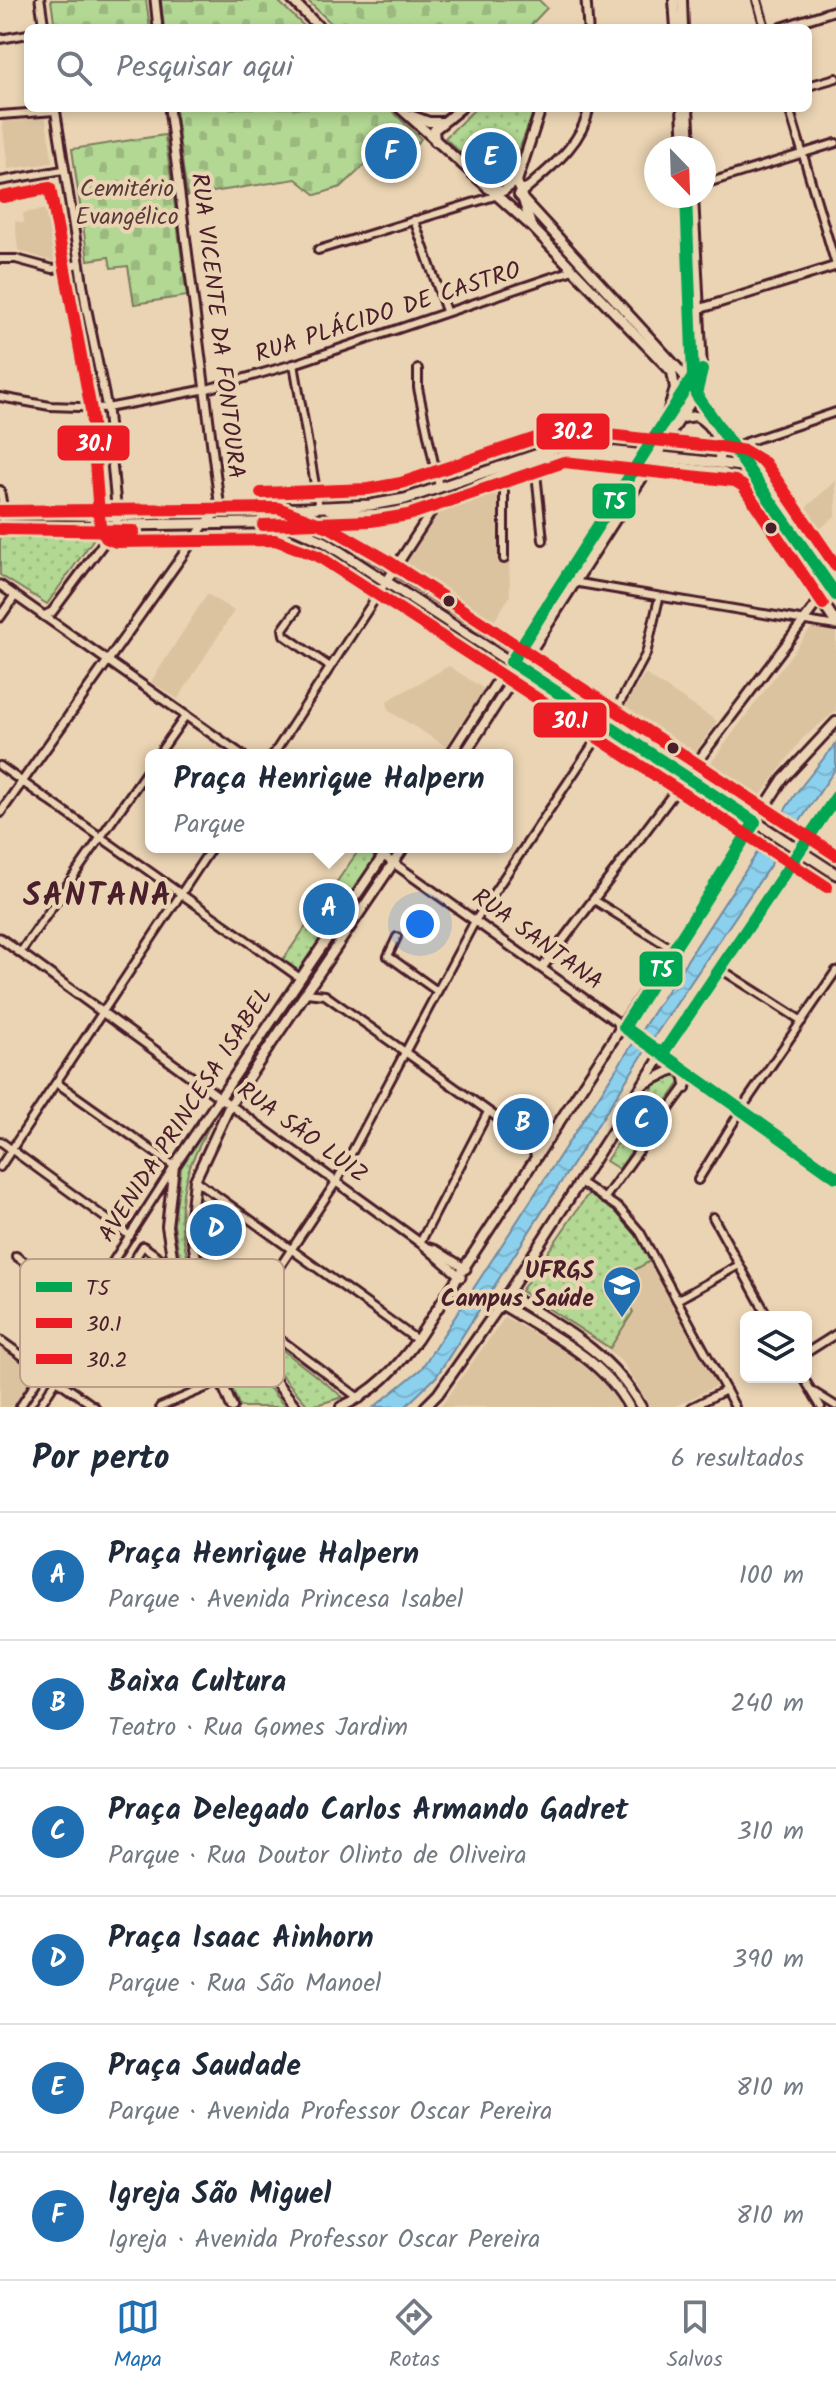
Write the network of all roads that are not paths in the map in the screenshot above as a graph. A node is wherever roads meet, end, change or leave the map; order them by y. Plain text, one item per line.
1 (40, 0) edge
2 (155, 0) edge
3 (292, 0) edge
4 (586, 0) edge
5 (674, 0) edge
6 (682, 0) edge
7 (757, 0) edge
8 (836, 10) edge
9 (43, 24) edge
10 (158, 24) edge
11 (316, 24) edge
12 (588, 24) edge
13 (676, 24) edge
14 (683, 24) edge
15 (764, 24) edge
16 (792, 24) edge
17 (24, 35) edge
18 (0, 39) edge
19 (836, 78) edge
20 (812, 85) edge
21 (28, 112) edge
22 (55, 112) edge
23 (170, 112) edge
24 (404, 112) edge
25 (405, 112) edge
26 (456, 112) edge
27 (540, 112) edge
28 (588, 112) edge
29 (682, 112) edge
30 (688, 112) edge
31 (790, 112) edge
32 (0, 115) edge
33 (444, 122) junction
34 (683, 136) edge
35 (689, 136) edge
36 (836, 143) edge
37 (437, 145) junction
38 (803, 153) junction
39 (63, 170) junction
40 (716, 180) edge
41 (0, 181) edge
42 (517, 181) junction
43 (480, 183) junction
44 (519, 195) junction
45 (495, 196) junction
46 (687, 208) edge
47 (694, 208) edge
48 (414, 220) junction
49 (532, 227) junction
50 (318, 250) dead end
51 (0, 259) edge
52 (79, 264) junction
53 (584, 266) junction
54 (836, 266) edge
55 (574, 270) junction
56 (699, 309) junction
57 (446, 311) junction
58 (294, 364) junction
59 (418, 369) dead end
60 (690, 385) junction
61 (207, 389) junction
62 (696, 394) junction
63 (0, 397) edge
64 (107, 408) junction
65 (836, 412) edge
66 (682, 418) junction
67 (666, 422) junction
68 (735, 446) junction
69 (641, 458) junction
70 (654, 459) junction
71 (535, 463) junction
72 (718, 463) junction
73 (504, 474) junction
74 (754, 474) junction
75 (439, 487) junction
76 (0, 490) edge
77 (441, 498) junction
78 (322, 508) junction
79 (220, 509) junction
80 (2, 513) edge
81 (361, 517) junction
82 (117, 521) junction
83 (278, 524) junction
84 (204, 525) junction
85 (0, 527) edge
86 (340, 532) junction
87 (543, 540) dead end
88 (504, 559) dead end
89 (396, 567) junction
90 (386, 582) junction
91 (573, 582) junction
92 (0, 585) edge
93 (834, 588) edge
94 (14, 597) junction
95 (659, 598) junction
96 (820, 599) junction
97 (296, 611) dead end
98 (52, 612) junction
99 (44, 616) junction
100 (0, 617) edge
101 (803, 620) junction
102 (52, 622) junction
103 (836, 624) edge
104 (520, 648) junction
105 (529, 654) junction
106 (108, 661) junction
107 (511, 662) junction
108 (330, 667) junction
109 (520, 668) junction
110 (616, 710) junction
111 (186, 715) junction
112 (836, 722) edge
113 (606, 725) junction
114 (162, 749) edge
115 (234, 749) edge
116 (277, 749) edge
117 (454, 749) edge
118 (468, 749) edge
119 (699, 764) junction
120 (0, 766) edge
121 (145, 774) edge
122 (688, 778) junction
123 (22, 782) junction
124 (836, 797) edge
125 (765, 807) junction
126 (0, 813) edge
127 (755, 822) junction
128 (808, 835) junction
129 (101, 838) junction
130 (798, 849) junction
131 (208, 853) edge
132 (385, 853) edge
133 (387, 853) edge
134 (400, 853) edge
135 (836, 854) edge
136 (394, 863) junction
137 (836, 874) edge
138 (181, 892) junction
139 (594, 900) junction
140 (475, 921) junction
141 (397, 937) dead end
142 (0, 938) edge
143 (674, 950) junction
144 (20, 953) junction
145 (542, 968) junction
146 (719, 968) junction
147 (836, 971) edge
148 (317, 976) junction
149 (300, 978) junction
150 (437, 991) junction
151 (306, 993) junction
152 (325, 995) junction
153 (103, 1013) junction
154 (802, 1021) junction
155 (624, 1027) junction
156 (404, 1052) junction
157 (660, 1052) junction
158 (681, 1067) junction
159 (693, 1076) junction
160 (57, 1083) junction
161 (644, 1085) junction
162 (686, 1089) junction
163 (218, 1097) junction
164 (230, 1105) junction
165 (742, 1110) junction
166 (488, 1112) junction
167 (524, 1137) junction
168 (549, 1139) junction
169 (0, 1141) edge
170 (12, 1149) junction
171 (536, 1159) junction
172 (174, 1166) junction
173 (0, 1167) edge
174 (836, 1177) edge
175 (195, 1180) junction
176 (698, 1180) dead end
177 (336, 1182) junction
178 (580, 1182) junction
179 (604, 1199) junction
180 (713, 1217) dead end
181 (130, 1236) junction
182 (423, 1245) junction
183 (291, 1250) junction
184 (16, 1256) dead end
185 (20, 1259) edge
186 (115, 1259) edge
187 (135, 1259) edge
188 (161, 1259) edge
189 (172, 1259) edge
190 (196, 1259) edge
191 (284, 1261) edge
192 (739, 1265) junction
193 (464, 1273) junction
194 (507, 1294) junction
195 (677, 1300) junction
196 (501, 1304) junction
197 (765, 1311) edge
198 (836, 1334) edge
199 (0, 1340) edge
200 (417, 1340) junction
201 (284, 1342) edge
202 (812, 1349) edge
203 (20, 1354) edge
204 (806, 1383) edge
205 (32, 1387) edge
206 (51, 1387) edge
207 (67, 1387) edge
208 (208, 1387) edge
209 (224, 1387) edge
210 (280, 1387) edge
211 (810, 1389) junction
212 (726, 1390) junction
213 (360, 1399) junction
214 (836, 1406) edge
215 (20, 1407) edge
216 (39, 1407) edge
217 (95, 1407) edge
218 (160, 1407) edge
219 (232, 1407) edge
220 (296, 1407) edge
221 (341, 1407) edge
222 (425, 1407) edge
223 (629, 1407) edge
224 (641, 1407) edge
225 (692, 1407) edge
226 (735, 1407) edge
227 (821, 1407) edge

1 - 9 street
2 - 10 street
3 - 11 main road
4 - 12 street
5 - 13 main road
6 - 14 main road
7 - 15 street
8 - 16 street
17 - 18 street
19 - 20 street
21 - 32 street
22 - 39 street
23 - 61 street, RUA VICENTE DA FONTOURA
24 - 37 main road
25 - 33 main road
26 - 33 main road
27 - 42 main road
28 - 44 street
29 - 34 main road
30 - 35 main road
31 - 38 street
33 - 37 main road
36 - 38 street
37 - 43 main road
38 - 40 street
38 - 54 street
39 - 41 street
39 - 52 street
42 - 43 main road
42 - 44 main road
43 - 45 main road
44 - 49 main road
44 - 53 main road
45 - 48 street
45 - 49 main road
46 - 60 main road
47 - 56 main road
48 - 50 street
48 - 57 street
49 - 55 main road
51 - 52 street
52 - 64 street
53 - 55 street, RUA PLÁCIDO DE CASTRO
53 - 60 main road
54 - 56 street
55 - 57 street, RUA PLÁCIDO DE CASTRO
55 - 67 main road
56 - 62 main road
57 - 58 street, RUA PLÁCIDO DE CASTRO
58 - 61 street, RUA PLÁCIDO DE CASTRO
58 - 78 street
59 - 75 street
60 - 62 main road
60 - 67 main road
61 - 64 street, RUA PLÁCIDO DE CASTRO
61 - 79 street, RUA VICENTE DA FONTOURA
62 - 66 main road
62 - 68 main road
63 - 64 street, RUA PLÁCIDO DE CASTRO
64 - 82 street
65 - 68 street
66 - 70 main road
66 - 72 main road
67 - 69 main road
68 - 74 main road
69 - 70 main road
69 - 71 main road
69 - 75 main road
69 - 104 main road
70 - 72 main road
70 - 91 main road
70 - 96 main road
71 - 73 main road
71 - 87 street
72 - 74 main road
73 - 77 main road
73 - 88 street
74 - 93 main road
75 - 78 main road
76 - 80 street
77 - 81 main road
77 - 89 street
78 - 79 main road
78 - 81 main road
79 - 82 main road
79 - 84 street, RUA VICENTE DA FONTOURA
80 - 82 main road
81 - 86 main road
82 - 84 main road
82 - 85 main road
82 - 98 street
83 - 84 main road
83 - 86 main road
83 - 90 main road
84 - 106 street, RUA VICENTE DA FONTOURA
86 - 89 main road
89 - 90 street
89 - 104 main road
90 - 107 main road
90 - 108 street
91 - 95 street
91 - 105 main road
92 - 94 street
94 - 99 street
94 - 100 street
95 - 101 street
95 - 110 street
96 - 101 street
96 - 103 main road
97 - 108 street
98 - 99 street
98 - 102 street
99 - 102 street
101 - 103 street
101 - 119 street
102 - 106 street
104 - 105 main road
104 - 107 main road
105 - 109 main road
105 - 110 main road
106 - 111 street
106 - 123 street, RUA VICENTE DA FONTOURA
107 - 109 main road
107 - 117 main road
108 - 116 street
109 - 113 main road
109 - 118 main road
110 - 119 main road
111 - 114 street
111 - 115 street
112 - 125 main road
113 - 122 main road
113 - 140 street
119 - 122 street
119 - 125 main road
120 - 123 street
121 - 129 street
122 - 127 main road
122 - 139 street
123 - 126 street, RUA VICENTE DA FONTOURA
123 - 129 street
124 - 128 main road
125 - 127 main road
125 - 128 main road
127 - 130 main road
127 - 143 main road
128 - 130 main road
128 - 135 main road
129 - 138 street
129 - 144 street
130 - 137 main road
130 - 146 main road
131 - 138 street
132 - 149 main road, AVENIDA PRINCESA ISABEL
133 - 136 street, RUA SANTANA
134 - 136 main road, AVENIDA PRINCESA ISABEL
136 - 140 street, RUA SANTANA
136 - 148 main road, AVENIDA PRINCESA ISABEL
138 - 149 street
138 - 153 street
139 - 143 street
139 - 145 street
140 - 145 street, RUA SANTANA
140 - 150 street
141 - 150 street
142 - 144 street, RUA SÃO LUIZ
143 - 155 main road
144 - 153 street, RUA SÃO LUIZ
145 - 155 street, RUA SANTANA
146 - 154 street
146 - 157 main road
147 - 154 street
148 - 151 main road, AVENIDA PRINCESA ISABEL
148 - 152 street
149 - 163 main road, AVENIDA PRINCESA ISABEL
150 - 156 street
151 - 152 street
151 - 164 main road, AVENIDA PRINCESA ISABEL
152 - 156 street
153 - 160 street
153 - 163 street, RUA SÃO LUIZ
154 - 165 street
155 - 157 main road, RUA SANTANA
155 - 168 main road
156 - 166 street
156 - 177 street
157 - 158 street, RUA SANTANA
157 - 161 main road
158 - 159 street, RUA SANTANA
158 - 161 main road
158 - 162 street
159 - 162 street
159 - 165 street, RUA SANTANA
160 - 170 street
160 - 172 street
161 - 178 main road
162 - 179 street
163 - 164 street, RUA SÃO LUIZ
163 - 172 main road, AVENIDA PRINCESA ISABEL
164 - 175 main road, AVENIDA PRINCESA ISABEL
164 - 177 street, RUA SÃO LUIZ
165 - 174 street, RUA SANTANA
165 - 176 street
166 - 167 street
166 - 182 street
167 - 168 street
167 - 171 street
168 - 171 main road
169 - 170 street
170 - 173 street
170 - 181 street
171 - 193 main road
172 - 181 street, AVENIDA PRINCESA ISABEL
172 - 189 main road
175 - 183 street
175 - 190 main road, AVENIDA PRINCESA ISABEL
177 - 182 street, RUA SÃO LUIZ
177 - 183 street
178 - 179 street
178 - 194 main road
179 - 195 street
180 - 192 street
181 - 186 street, AVENIDA PRINCESA ISABEL
182 - 193 street, RUA SÃO LUIZ
183 - 191 street
183 - 200 street
184 - 185 street
187 - 188 street, AVENIDA PRINCESA ISABEL
192 - 195 street
192 - 197 street
193 - 200 main road
194 - 196 main road
194 - 224 main road
195 - 212 street
196 - 222 main road
196 - 223 main road
198 - 202 street
199 - 203 street
200 - 213 main road
201 - 213 street
204 - 211 street
205 - 215 street, AVENIDA PRINCESA ISABEL
206 - 216 street, AVENIDA PRINCESA ISABEL
207 - 217 street
208 - 218 street
209 - 219 main road
210 - 220 main road, AVENIDA PRINCESA ISABEL
211 - 214 street
211 - 227 street
212 - 225 street
212 - 226 street
213 - 221 main road

